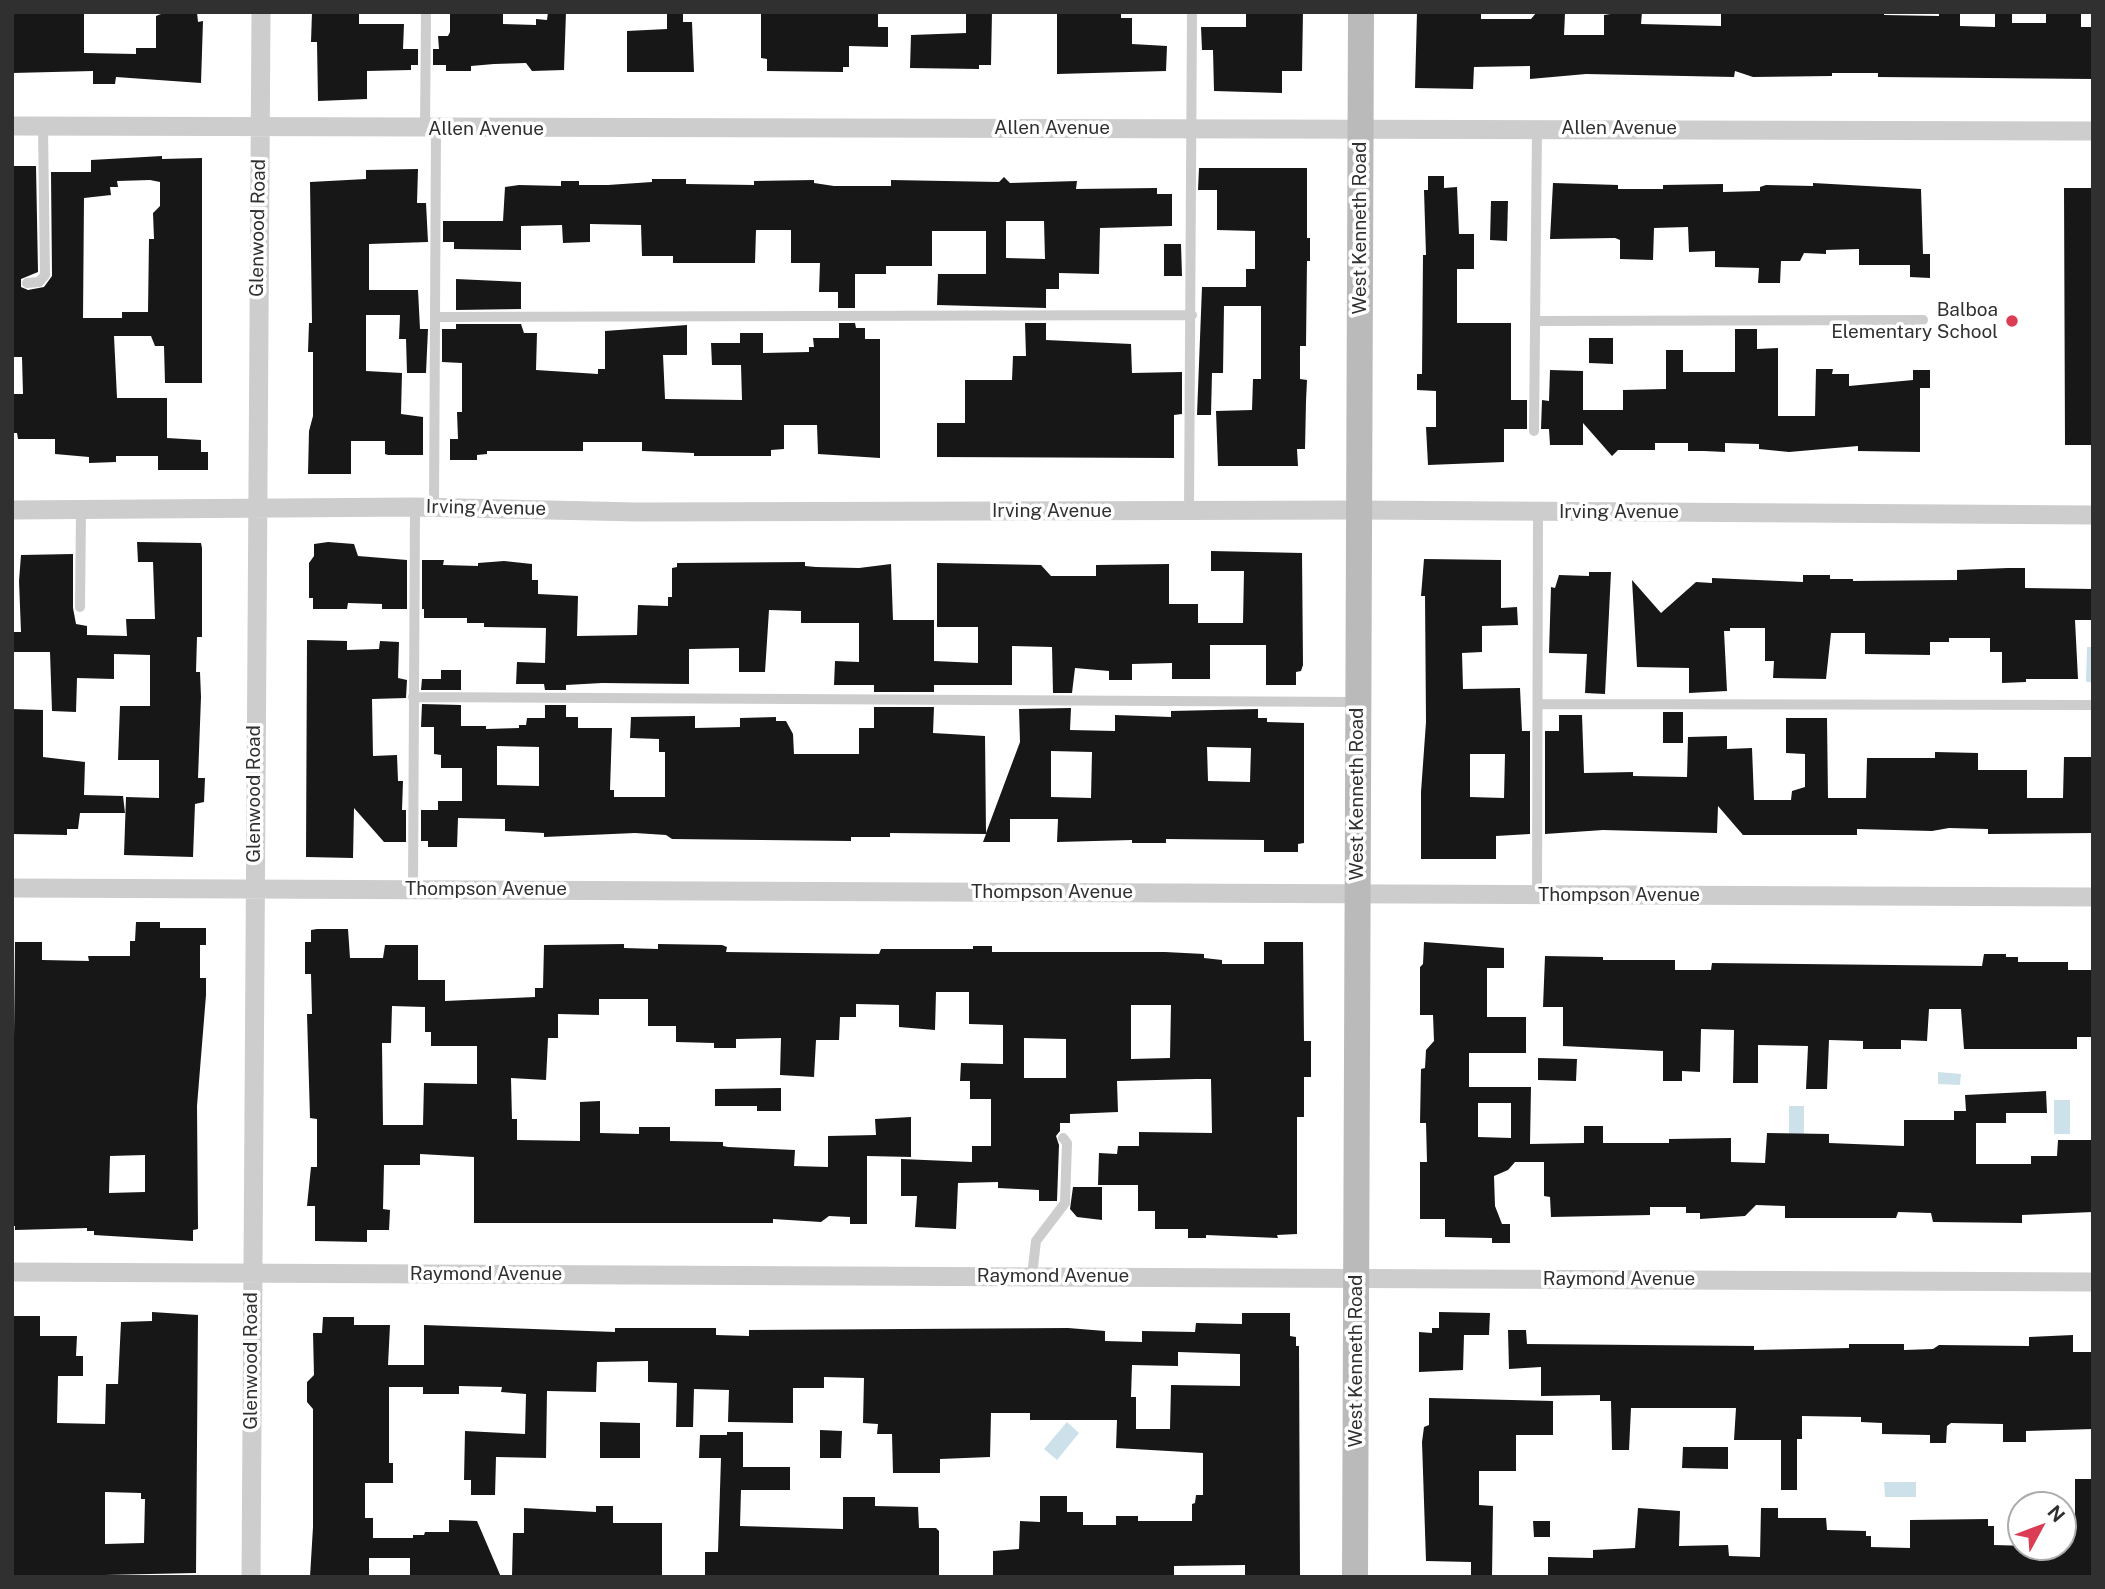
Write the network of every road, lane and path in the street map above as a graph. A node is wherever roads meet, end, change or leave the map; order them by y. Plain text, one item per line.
1 (261, 12) edge
2 (426, 12) edge
3 (1192, 12) edge
4 (1362, 12) edge
5 (12, 126) edge
6 (43, 127) junction
7 (1360, 127) junction
8 (259, 128) junction
9 (1192, 128) junction
10 (1537, 128) junction
11 (430, 129) junction
12 (2093, 131) edge
13 (27, 283) dead end
14 (1192, 315) junction
15 (435, 317) junction
16 (1923, 320) dead end
17 (1535, 321) junction
18 (1534, 431) dead end
19 (425, 507) junction
20 (255, 508) junction
21 (12, 510) edge
22 (81, 510) junction
23 (1359, 510) junction
24 (1189, 511) junction
25 (1538, 512) junction
26 (2093, 515) edge
27 (80, 607) dead end
28 (413, 697) junction
29 (1357, 702) junction
30 (1538, 704) junction
31 (2093, 705) edge
32 (12, 888) edge
33 (413, 889) junction
34 (254, 890) junction
35 (1356, 893) junction
36 (1537, 894) junction
37 (2093, 897) edge
38 (1063, 1138) dead end
39 (12, 1272) edge
40 (251, 1273) junction
41 (1032, 1276) junction
42 (1357, 1278) junction
43 (2093, 1282) edge
44 (251, 1577) edge
45 (1355, 1577) edge

1 - 8 street, Glenwood Road
2 - 11 lane
3 - 9 lane
4 - 7 street, West Kenneth Road
5 - 6 street, Allen Avenue
6 - 8 street, Allen Avenue
6 - 13 lane
7 - 9 street, Allen Avenue
7 - 10 street, Allen Avenue
7 - 23 street, West Kenneth Road
8 - 11 street, Allen Avenue
8 - 20 street, Glenwood Road
9 - 11 street, Allen Avenue
9 - 14 lane
10 - 12 street, Allen Avenue
10 - 17 lane
11 - 15 lane
14 - 15 lane
14 - 24 lane
15 - 19 lane
16 - 17 lane
17 - 18 lane
19 - 20 street, Irving Avenue
19 - 24 street, Irving Avenue
19 - 28 lane
20 - 22 street, Irving Avenue
20 - 34 street, Glenwood Road
21 - 22 street, Irving Avenue
22 - 27 lane
23 - 24 street, Irving Avenue
23 - 25 street, Irving Avenue
23 - 29 street, West Kenneth Road
25 - 26 street, Irving Avenue
25 - 30 lane
28 - 29 lane
28 - 33 lane
29 - 35 street, West Kenneth Road
30 - 31 lane
30 - 36 lane
32 - 34 street, Thompson Avenue
33 - 34 street, Thompson Avenue
33 - 35 street, Thompson Avenue
34 - 40 street, Glenwood Road
35 - 36 street, Thompson Avenue
35 - 42 street, West Kenneth Road
36 - 37 street, Thompson Avenue
38 - 41 lane
39 - 40 street, Raymond Avenue
40 - 41 street, Raymond Avenue
40 - 44 street, Glenwood Road
41 - 42 street, Raymond Avenue
42 - 43 street, Raymond Avenue
42 - 45 street, West Kenneth Road

